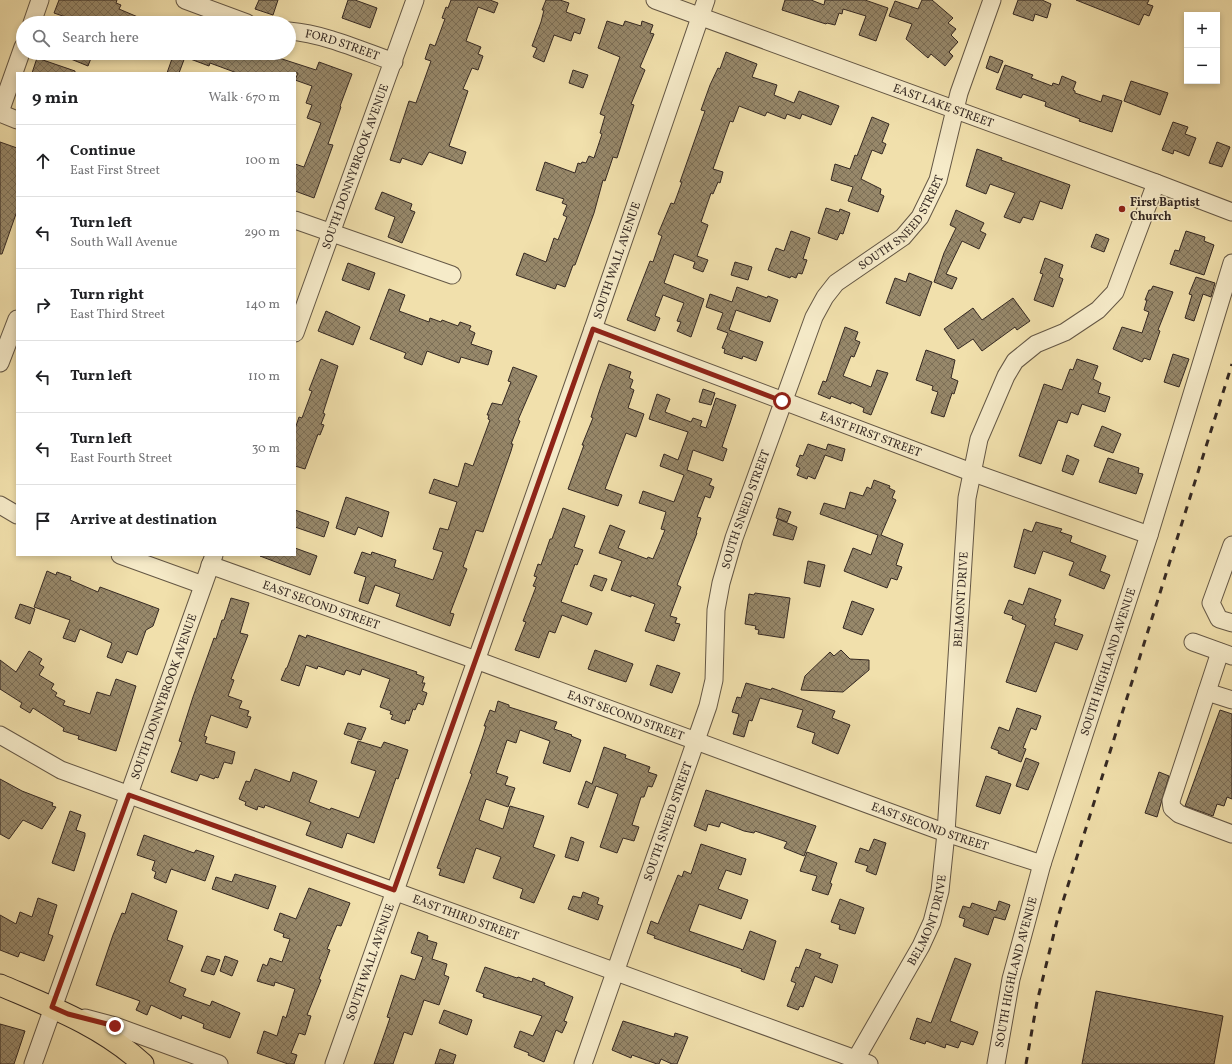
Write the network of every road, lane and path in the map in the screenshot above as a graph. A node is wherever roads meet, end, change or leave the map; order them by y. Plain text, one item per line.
1 (40, 0) edge
2 (185, 0) edge
3 (415, 0) edge
4 (655, 0) edge
5 (706, 0) edge
6 (992, 0) edge
7 (34, 16) edge
8 (228, 16) edge
9 (700, 16) junction
10 (296, 32) edge
11 (18, 60) edge
12 (394, 62) junction
13 (954, 110) junction
14 (0, 112) edge
15 (16, 120) edge
16 (1156, 183) junction
17 (1232, 212) edge
18 (296, 220) edge
19 (332, 233) junction
20 (1232, 263) edge
21 (452, 275) dead end
22 (16, 322) edge
23 (593, 329) junction
24 (296, 330) edge
25 (0, 363) edge
26 (782, 401) junction
27 (971, 472) junction
28 (0, 505) edge
29 (16, 514) edge
30 (1150, 535) junction
31 (1232, 544) edge
32 (123, 556) edge
33 (212, 560) edge
34 (203, 585) junction
35 (1232, 623) edge
36 (1193, 642) dead end
37 (1226, 654) edge
38 (476, 660) junction
39 (1207, 692) junction
40 (1232, 700) edge
41 (0, 735) edge
42 (695, 740) junction
43 (129, 795) junction
44 (946, 833) junction
45 (1232, 834) edge
46 (1042, 864) junction
47 (394, 890) junction
48 (614, 971) junction
49 (0, 985) edge
50 (60, 1010) junction
51 (859, 1062) edge
52 (33, 1064) edge
53 (143, 1064) edge
54 (219, 1064) edge
55 (334, 1064) edge
56 (583, 1064) edge
57 (996, 1064) edge

1 - 7 street
2 - 8 street
3 - 12 street, SOUTH DONNYBROOK AVENUE
4 - 9 street, EAST LAKE STREET
5 - 9 street, SOUTH WALL AVENUE
6 - 13 street, SOUTH SNEED STREET
9 - 13 street, EAST LAKE STREET
9 - 23 street, SOUTH WALL AVENUE
10 - 12 street, FORD STREET
11 - 14 street
12 - 19 street, SOUTH DONNYBROOK AVENUE
13 - 16 street, EAST LAKE STREET
13 - 26 street, SOUTH SNEED STREET
14 - 15 street
16 - 17 street, EAST LAKE STREET
16 - 27 street, BELMONT DRIVE
18 - 19 street
19 - 21 street
19 - 24 street, SOUTH DONNYBROOK AVENUE
20 - 30 street, SOUTH HIGHLAND AVENUE
22 - 25 street
23 - 26 street, EAST FIRST STREET
23 - 38 street, SOUTH WALL AVENUE
26 - 27 street, EAST FIRST STREET
26 - 42 street, SOUTH SNEED STREET
27 - 30 street, EAST FIRST STREET
27 - 44 street, BELMONT DRIVE
28 - 29 street
30 - 46 street, SOUTH HIGHLAND AVENUE
31 - 35 street
32 - 34 street
33 - 34 street, SOUTH DONNYBROOK AVENUE
33 - 38 street, EAST SECOND STREET
34 - 43 street, SOUTH DONNYBROOK AVENUE
36 - 37 street
37 - 39 street
38 - 42 street, EAST SECOND STREET
38 - 47 street, SOUTH WALL AVENUE
39 - 40 street
39 - 45 street
41 - 43 street, EAST THIRD STREET
42 - 44 street, EAST SECOND STREET
42 - 48 street, SOUTH SNEED STREET
43 - 47 street, EAST THIRD STREET
43 - 50 street, SOUTH DONNYBROOK AVENUE
44 - 46 street, EAST SECOND STREET
44 - 51 street, BELMONT DRIVE
46 - 57 street, SOUTH HIGHLAND AVENUE
47 - 48 street, EAST THIRD STREET
47 - 55 street, SOUTH WALL AVENUE
48 - 51 street, EAST THIRD STREET
48 - 56 street, SOUTH SNEED STREET
49 - 50 main road
50 - 52 street, SOUTH DONNYBROOK AVENUE
50 - 53 main road
50 - 54 street

